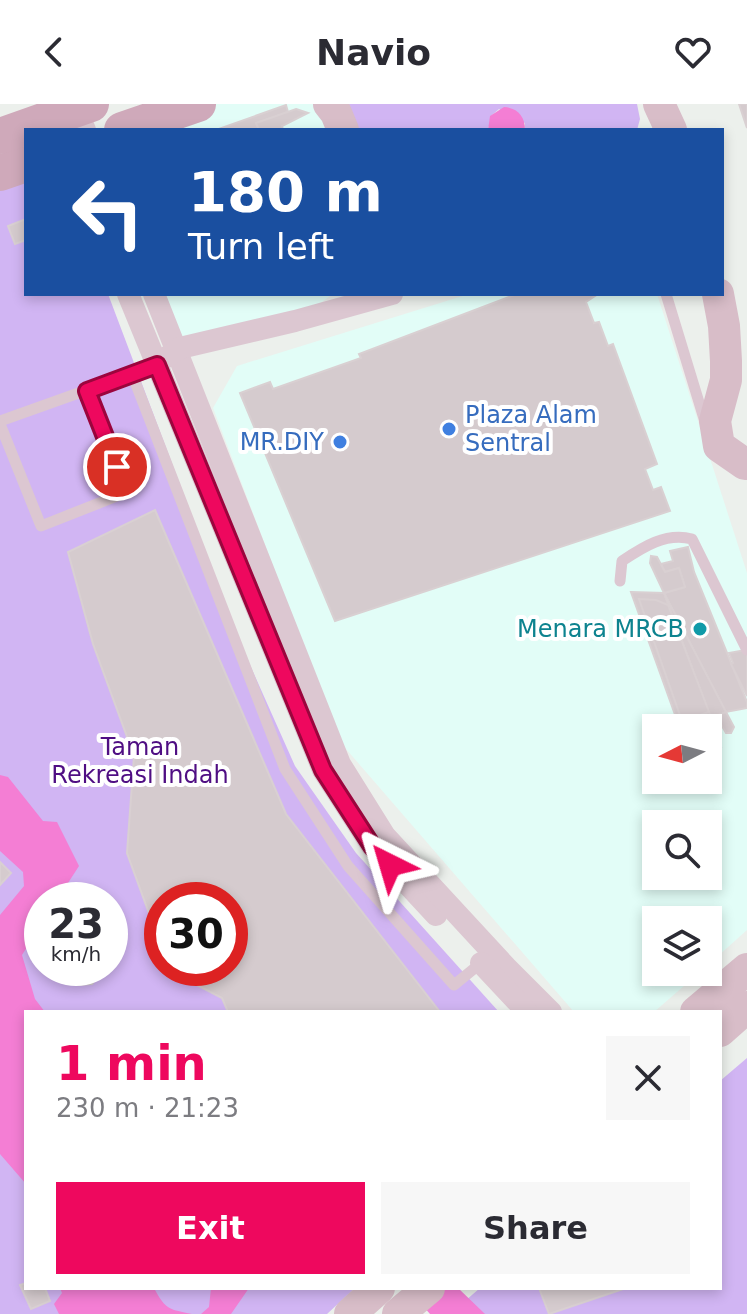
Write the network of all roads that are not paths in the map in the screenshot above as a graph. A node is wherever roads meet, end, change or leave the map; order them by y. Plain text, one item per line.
1 (50, 104) edge
2 (74, 104) edge
3 (91, 104) edge
4 (329, 104) edge
5 (182, 109) edge
6 (60, 128) edge
7 (84, 128) edge
8 (128, 128) edge
9 (342, 128) edge
10 (0, 136) edge
11 (24, 165) edge
12 (0, 173) edge
13 (129, 296) edge
14 (155, 296) edge
15 (330, 296) edge
16 (385, 296) edge
17 (667, 296) edge
18 (702, 296) edge
19 (718, 296) edge
20 (295, 321) junction
21 (724, 326) junction
22 (176, 349) junction
23 (157, 365) junction
24 (747, 370) edge
25 (132, 374) junction
26 (87, 391) junction
27 (0, 422) edge
28 (740, 460) edge
29 (620, 581) dead end
30 (747, 650) edge
31 (481, 963) junction
32 (747, 969) edge
33 (747, 1007) edge
34 (525, 1010) edge
35 (549, 1010) edge
36 (698, 1010) edge
37 (722, 1029) edge
38 (427, 1290) edge
39 (398, 1314) edge

1 - 6 street
2 - 7 street
3 - 10 main road, bridge
4 - 9 street
5 - 8 main road
11 - 12 main road
13 - 23 street
14 - 22 street
15 - 20 street
16 - 20 street
17 - 28 lane
18 - 21 street
19 - 21 street
20 - 22 street
21 - 24 street
21 - 28 street
22 - 23 street
22 - 35 street
23 - 25 lane
23 - 31 street
25 - 26 lane
25 - 31 lane
26 - 27 lane
26 - 27 lane
29 - 30 lane
31 - 34 street
32 - 36 street
33 - 37 street
38 - 39 street

